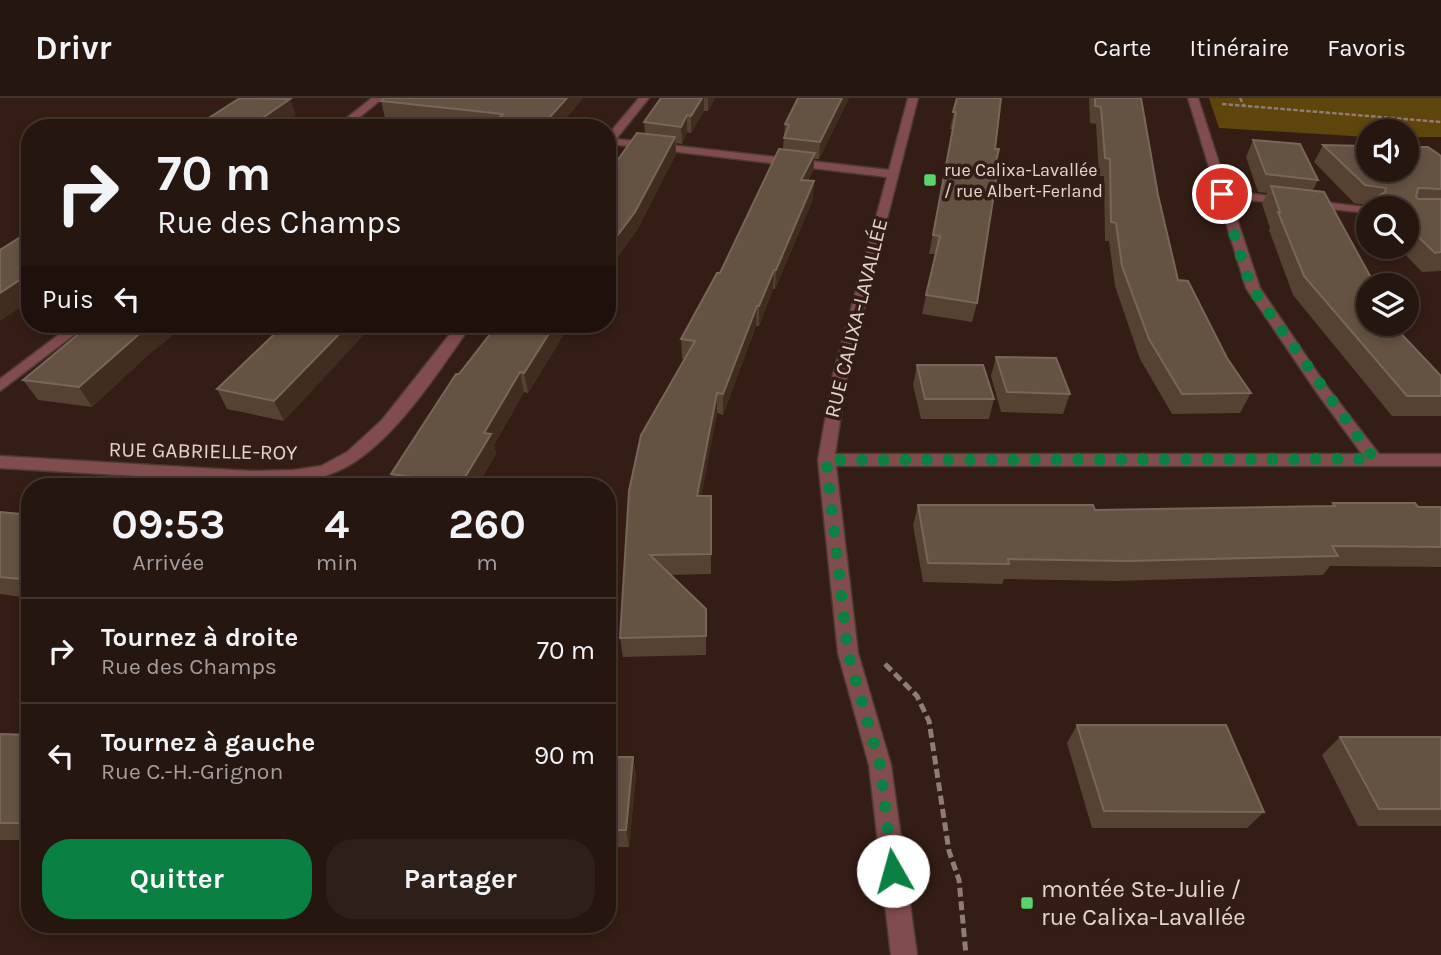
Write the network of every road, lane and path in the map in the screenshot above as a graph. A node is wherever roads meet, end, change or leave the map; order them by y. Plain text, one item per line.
1 (378, 98) edge
2 (644, 98) edge
3 (913, 98) edge
4 (1193, 98) edge
5 (1240, 98) edge
6 (1211, 103) dead end
7 (1244, 106) junction
8 (351, 119) edge
9 (1441, 122) edge
10 (616, 132) edge
11 (616, 143) edge
12 (893, 174) junction
13 (1222, 194) junction
14 (1356, 208) edge
15 (69, 333) edge
16 (459, 333) edge
17 (0, 386) edge
18 (1374, 459) junction
19 (826, 460) junction
20 (1441, 460) edge
21 (0, 462) edge
22 (284, 478) edge
23 (284, 478) edge
24 (907, 685) dead end
25 (904, 955) edge
26 (966, 955) edge

1 - 8 street
2 - 10 street
3 - 12 street, RUE CALIXA-LAVALLÉE
4 - 13 street
5 - 7 path
6 - 7 path
7 - 9 path
11 - 12 street
12 - 19 street, RUE CALIXA-LAVALLÉE
13 - 14 street
13 - 18 street
15 - 17 street
16 - 22 street, RUE GABRIELLE-ROY
18 - 19 street
18 - 20 street
19 - 25 street, RUE CALIXA-LAVALLÉE
21 - 23 street, RUE GABRIELLE-ROY
24 - 26 path

